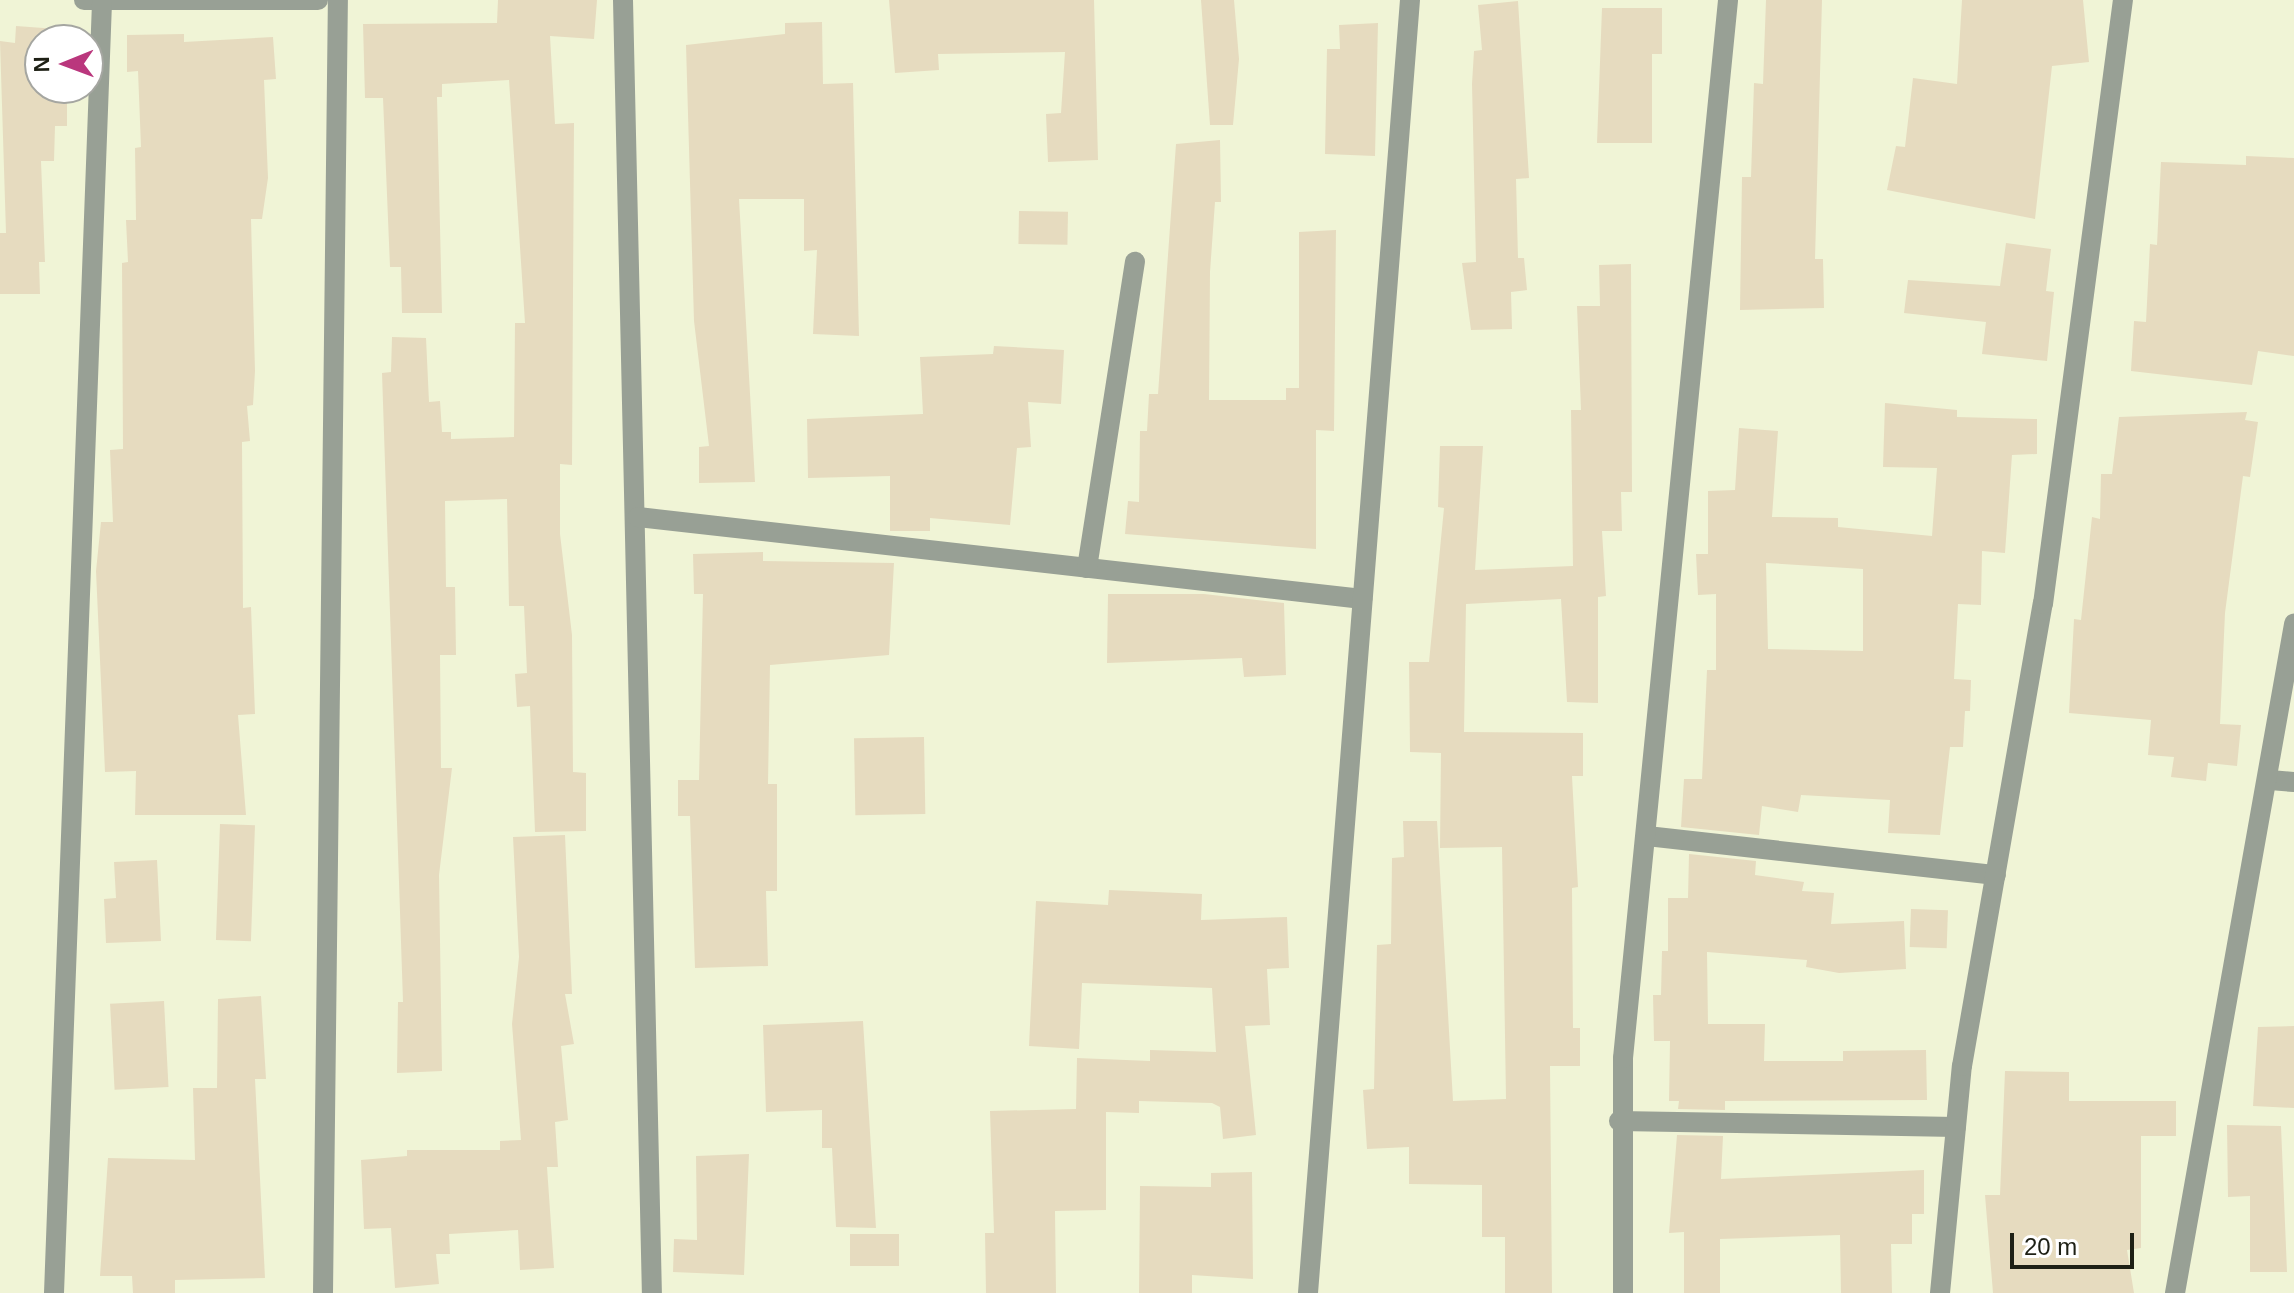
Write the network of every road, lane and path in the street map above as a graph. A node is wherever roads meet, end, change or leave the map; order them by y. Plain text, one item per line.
1 (318, 0) edge
2 (338, 0) edge
3 (623, 0) edge
4 (1410, 0) edge
5 (1728, 0) edge
6 (2123, 0) edge
7 (93, 2) edge
8 (1135, 262) dead end
9 (638, 517) junction
10 (1087, 568) junction
11 (1362, 599) junction
12 (2294, 624) edge
13 (2270, 780) junction
14 (2294, 782) edge
15 (1647, 836) junction
16 (1996, 875) junction
17 (1619, 1121) junction
18 (1956, 1127) junction
19 (54, 1293) edge
20 (323, 1293) edge
21 (652, 1293) edge
22 (1308, 1293) edge
23 (1623, 1293) edge
24 (1940, 1293) edge
25 (2175, 1293) edge

1 - 7 street
2 - 20 street
3 - 9 street
4 - 11 street
5 - 15 street
6 - 16 street
7 - 19 street
8 - 10 street
9 - 10 street
9 - 21 street
10 - 11 street
11 - 22 street
12 - 13 street
13 - 14 street
13 - 25 street
15 - 16 street
15 - 17 street
16 - 18 street
17 - 18 street
17 - 23 street
18 - 24 street

